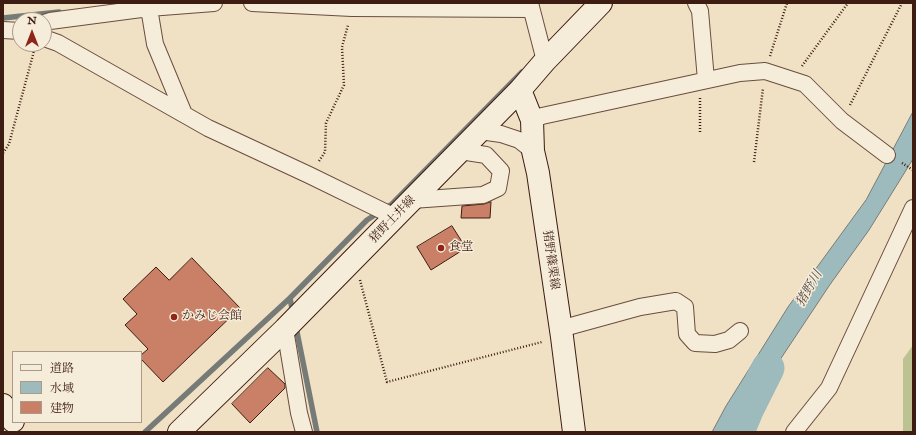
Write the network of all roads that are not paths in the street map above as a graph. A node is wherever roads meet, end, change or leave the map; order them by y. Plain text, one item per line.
1 (214, 3) edge
2 (252, 3) edge
3 (601, 3) edge
4 (696, 3) edge
5 (149, 6) edge
6 (531, 6) edge
7 (52, 21) edge
8 (52, 43) edge
9 (545, 61) junction
10 (703, 81) junction
11 (520, 90) junction
12 (184, 114) junction
13 (532, 120) junction
14 (480, 131) junction
15 (460, 150) junction
16 (533, 151) junction
17 (887, 155) dead end
18 (412, 200) junction
19 (913, 208) edge
20 (395, 217) junction
21 (285, 329) junction
22 (740, 331) dead end
23 (561, 333) junction
24 (3, 405) edge
25 (12, 420) edge
26 (14, 423) edge
27 (20, 432) edge
28 (179, 432) edge
29 (304, 432) edge
30 (574, 432) edge
31 (794, 432) edge

1 - 5 street
2 - 6 street
3 - 9 main road, 猪野土井線
4 - 10 street
5 - 7 street
5 - 12 street
6 - 9 street
8 - 12 street
9 - 11 main road, 猪野土井線
10 - 13 street
10 - 17 street
11 - 13 main road, 猪野篠栗線
11 - 14 main road, 猪野土井線
12 - 20 street
13 - 16 main road, 猪野篠栗線
14 - 15 main road, 猪野土井線
14 - 16 street
15 - 18 main road, 猪野土井線
15 - 18 street
16 - 23 main road, 猪野篠栗線
18 - 20 main road, 猪野土井線
19 - 31 street
20 - 21 main road, 猪野土井線
21 - 28 main road, 猪野土井線
21 - 29 street
22 - 23 street
23 - 30 main road, 猪野篠栗線
24 - 25 main road
26 - 27 main road

